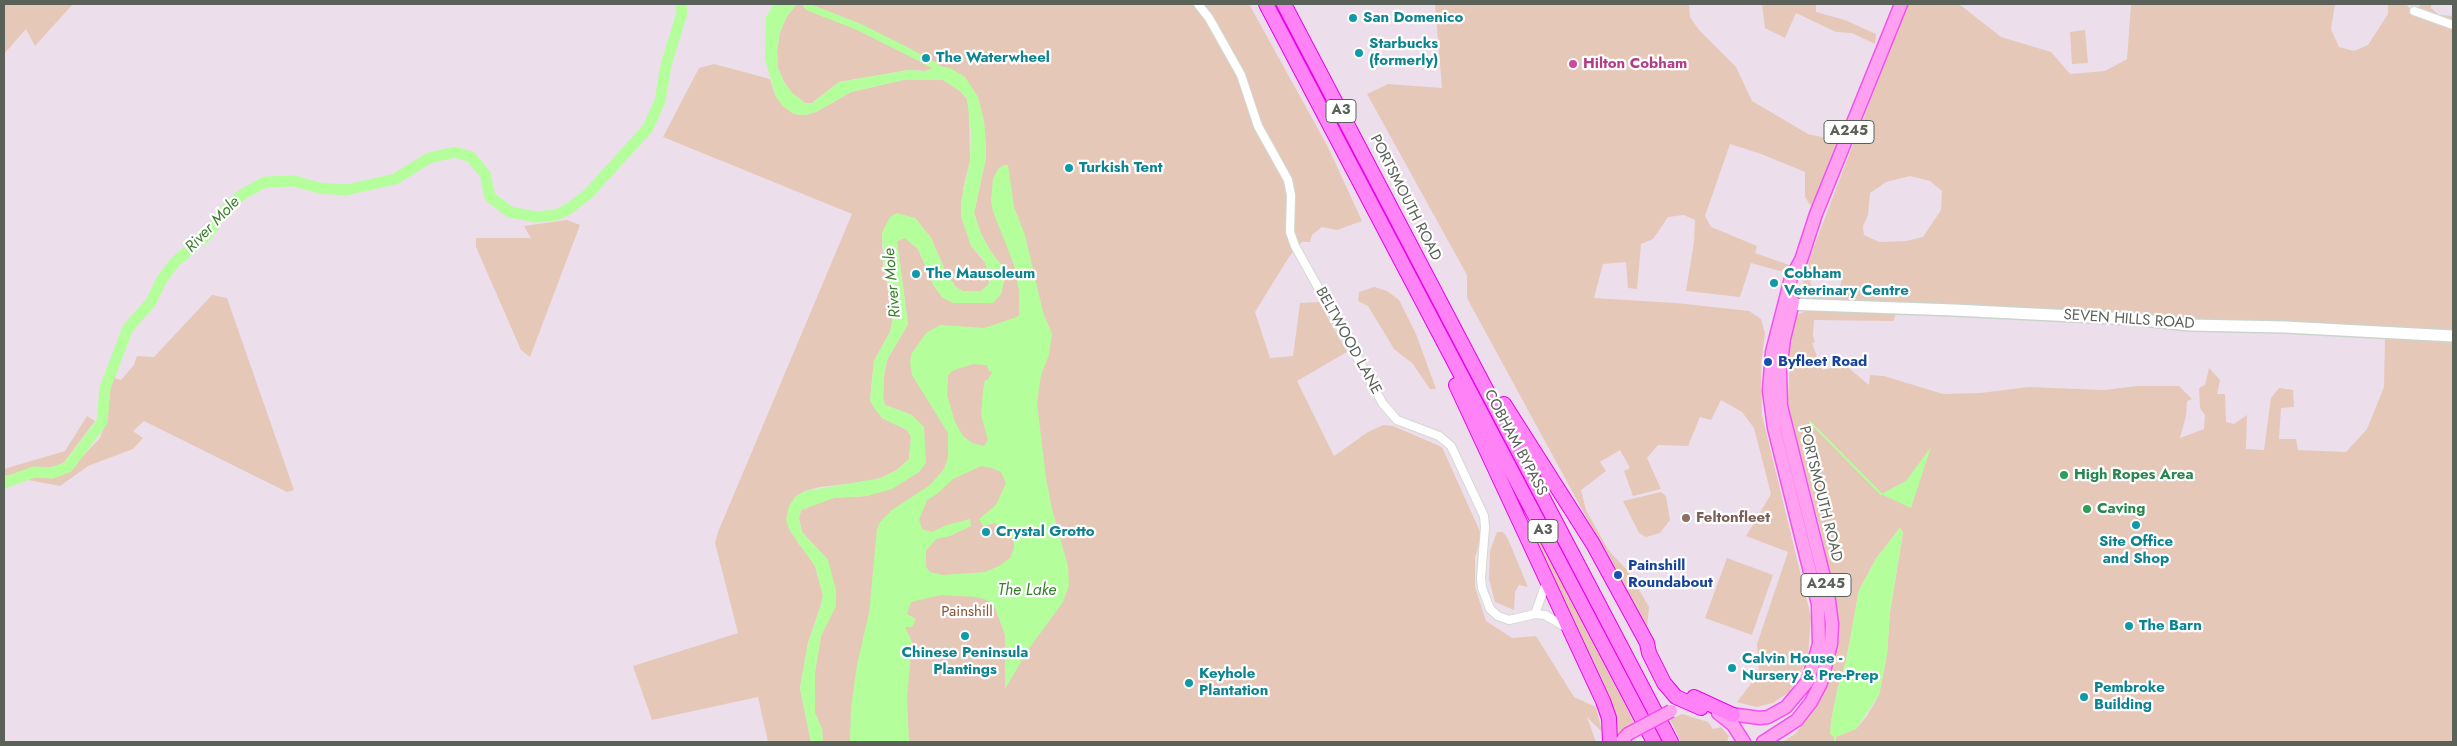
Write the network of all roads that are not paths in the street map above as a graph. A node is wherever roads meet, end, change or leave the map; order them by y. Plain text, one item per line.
1 (1198, 4) edge
2 (1266, 4) edge
3 (1284, 4) edge
4 (1901, 4) edge
5 (2414, 11) dead end
6 (2453, 25) edge
7 (1793, 306) junction
8 (1431, 319) junction
9 (1455, 328) junction
10 (2453, 336) edge
11 (1547, 582) junction
12 (1535, 614) junction
13 (1571, 631) junction
14 (1647, 643) junction
15 (1701, 708) junction
16 (1718, 713) junction
17 (1733, 715) junction
18 (1625, 738) edge
19 (1610, 742) edge
20 (1654, 742) edge
21 (1671, 742) edge
22 (1744, 742) edge
23 (1763, 742) edge

1 - 12 street, BELTWOOD LANE
2 - 8 highway, A3
3 - 9 highway, PORTSMOUTH ROAD / A3
4 - 7 main road, A245
5 - 6 street
7 - 10 main road, SEVEN HILLS ROAD
7 - 17 main road, PORTSMOUTH ROAD / A245
7 - 23 main road, PORTSMOUTH ROAD / A245
8 - 11 highway
8 - 20 highway, COBHAM BYPASS / A3
9 - 14 highway
9 - 21 highway, COBHAM BYPASS / A3
11 - 12 street
11 - 13 highway
12 - 13 street
13 - 19 highway
14 - 15 highway
14 - 17 highway
15 - 16 main road
15 - 18 main road, bridge
16 - 17 main road, PORTSMOUTH ROAD / A245
16 - 22 main road

